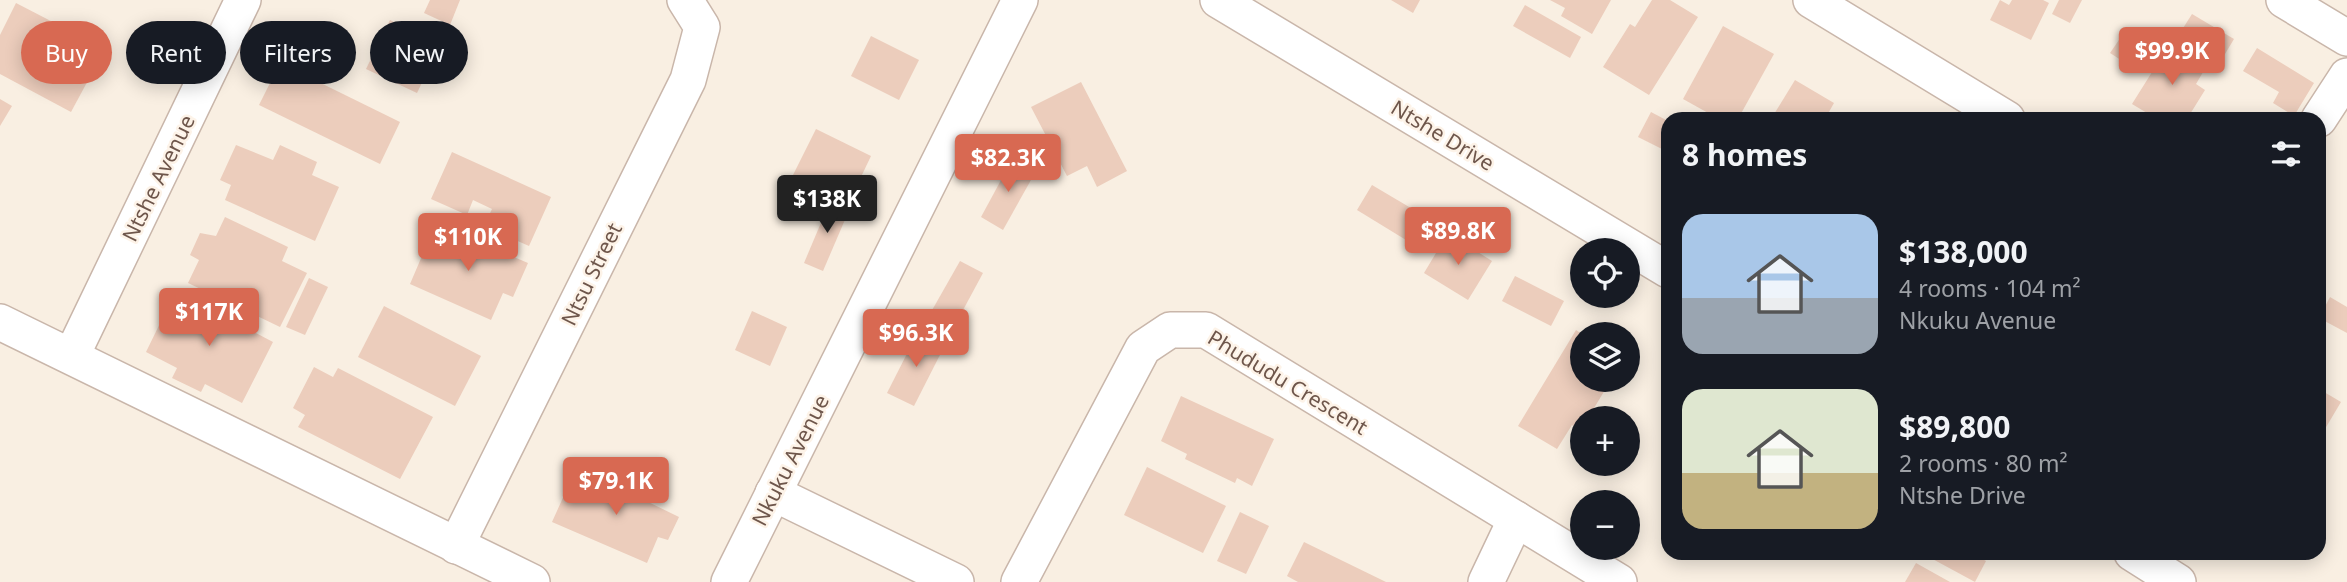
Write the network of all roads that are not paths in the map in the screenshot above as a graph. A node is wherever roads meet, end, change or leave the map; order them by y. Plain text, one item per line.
1 (243, 0) edge
2 (685, 0) edge
3 (1020, 0) edge
4 (1217, 0) edge
5 (1811, 0) edge
6 (2284, 0) edge
7 (2347, 38) edge
8 (2347, 76) edge
9 (1995, 112) edge
10 (2324, 112) edge
11 (1661, 266) edge
12 (0, 322) edge
13 (72, 355) junction
14 (773, 493) junction
15 (1516, 519) junction
16 (456, 546) junction
17 (2143, 560) edge
18 (533, 582) edge
19 (729, 582) edge
20 (956, 582) edge
21 (1019, 582) edge
22 (1486, 582) edge
23 (1619, 582) edge
24 (2178, 582) edge

1 - 13 street, Ntshe Avenue
2 - 16 street, Ntsu Street
3 - 14 street, Nkuku Avenue
4 - 11 street, Ntshe Drive
5 - 9 street
6 - 7 street
8 - 10 street
12 - 13 street
13 - 16 street
14 - 19 street, Nkuku Avenue
14 - 20 street
15 - 21 street, Phududu Crescent
15 - 22 street
15 - 23 street, Phududu Crescent
16 - 18 street
17 - 24 street

